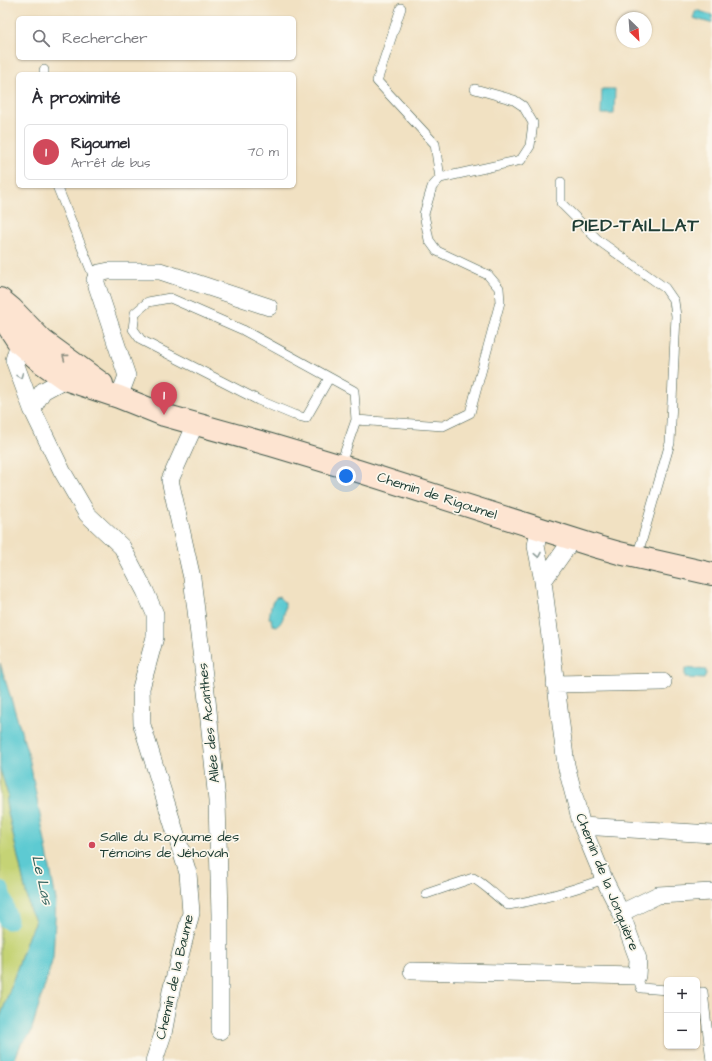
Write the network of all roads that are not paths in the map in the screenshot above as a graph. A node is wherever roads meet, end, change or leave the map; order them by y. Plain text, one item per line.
1 (401, 8) dead end
2 (475, 89) dead end
3 (440, 178) junction
4 (561, 182) dead end
5 (58, 188) edge
6 (95, 280) junction
7 (0, 299) edge
8 (269, 307) dead end
9 (0, 314) edge
10 (43, 341) junction
11 (19, 342) junction
12 (66, 378) junction
13 (329, 378) junction
14 (119, 397) junction
15 (32, 409) junction
16 (356, 420) junction
17 (195, 424) junction
18 (340, 466) junction
19 (540, 529) junction
20 (570, 539) junction
21 (637, 558) junction
22 (712, 574) edge
23 (543, 582) junction
24 (663, 682) dead end
25 (555, 684) junction
26 (582, 826) junction
27 (712, 834) edge
28 (604, 879) junction
29 (712, 892) edge
30 (426, 894) dead end
31 (621, 913) junction
32 (412, 971) dead end
33 (637, 976) junction
34 (664, 990) edge
35 (700, 992) edge
36 (220, 1031) dead end
37 (154, 1061) edge
38 (711, 1061) edge

1 - 3 lane
2 - 3 lane
3 - 16 lane
4 - 21 lane
5 - 6 lane
6 - 8 street
6 - 14 street
7 - 10 main road, Chemin de Rigoumel
9 - 11 main road, Chemin de Rigoumel
10 - 11 street
14 -> 10 main road, Chemin de Rigoumel
11 - 12 main road, Chemin de Rigoumel
11 -> 15 street, Chemin de la Baume
12 - 14 main road, Chemin de Rigoumel
12 - 15 street
13 - 13 lane
13 - 16 lane
14 - 17 main road, Chemin de Rigoumel
15 - 37 street, Chemin de la Baume
16 - 18 lane
17 - 18 main road, Chemin de Rigoumel
17 - 36 street, Allée des Acanthes
18 - 19 main road, Chemin de Rigoumel
19 - 20 main road, Chemin de Rigoumel
19 -> 23 street, Chemin de la Jonquière
20 - 21 main road, Chemin de Rigoumel
20 - 23 street
21 - 22 main road, Chemin de Rigoumel
23 - 25 street, Chemin de la Jonquière
24 - 25 street
25 - 26 street, Chemin de la Jonquière
26 - 27 street
26 - 28 street, Chemin de la Jonquière
28 - 30 lane
28 - 31 street, Chemin de la Jonquière
29 - 31 street
31 - 33 street, Chemin de la Jonquière
32 - 33 street
33 - 34 lane
35 - 38 lane

